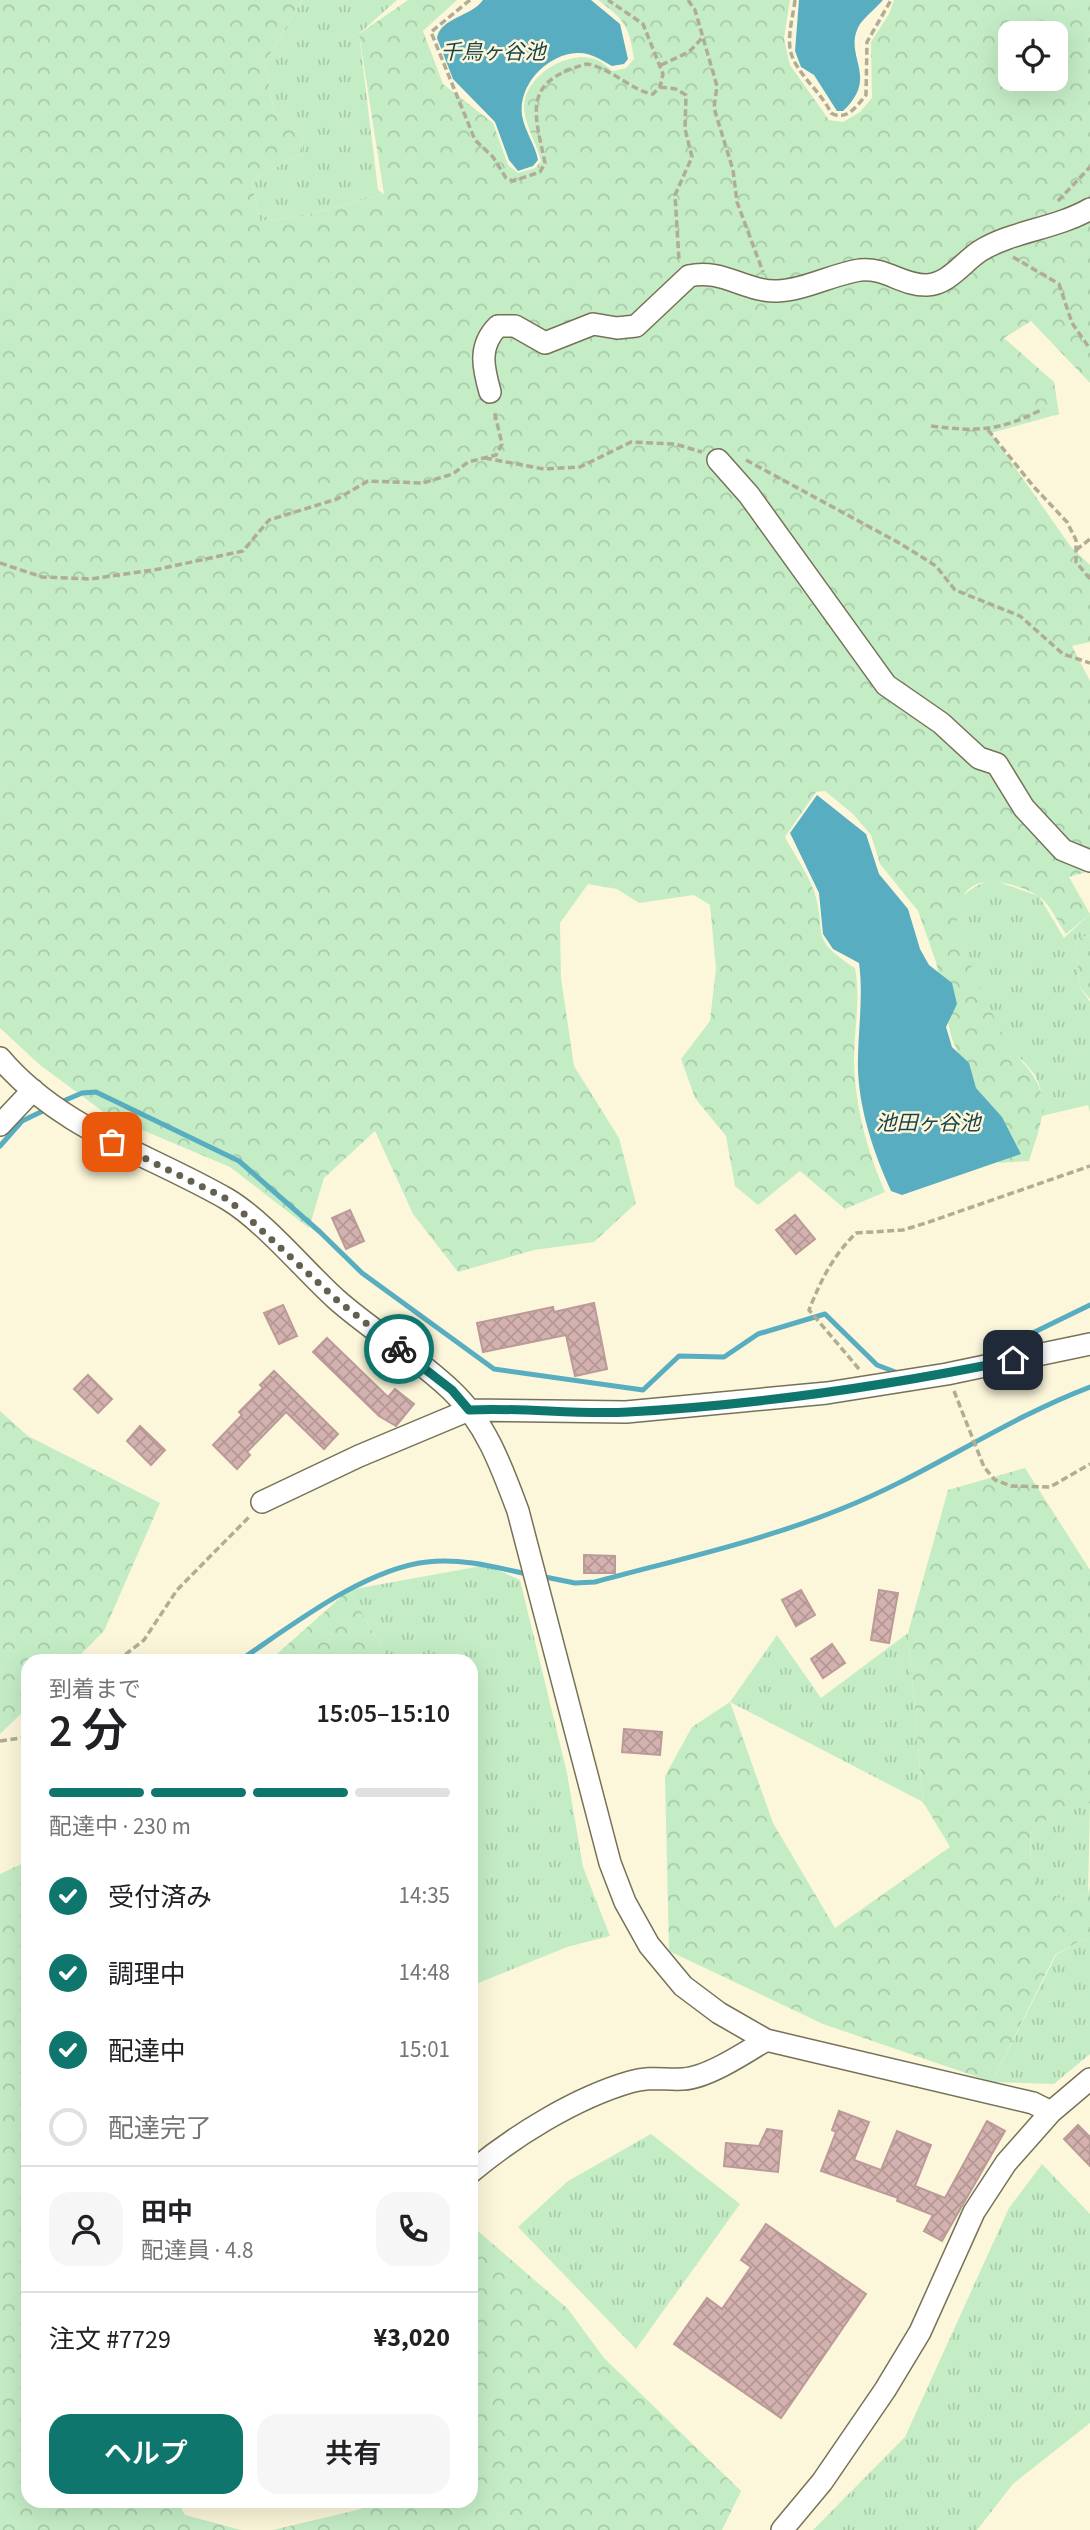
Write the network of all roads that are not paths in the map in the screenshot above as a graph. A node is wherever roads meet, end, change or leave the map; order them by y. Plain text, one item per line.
1 (1090, 209) edge
2 (489, 392) road end
3 (718, 460) road end
4 (1090, 861) edge
5 (0, 1058) edge
6 (33, 1090) junction
7 (0, 1125) edge
8 (1090, 1343) edge
9 (469, 1410) junction
10 (262, 1502) road end
11 (766, 2040) junction
12 (1090, 2079) edge
13 (1051, 2112) junction
14 (478, 2166) edge
15 (782, 2530) edge

1 - 2 street
3 - 4 street
5 - 6 street
6 - 7 street
6 - 9 street
8 - 9 street
9 - 10 street
9 - 11 street
11 - 13 street
11 - 14 street
12 - 13 street
13 - 15 street

